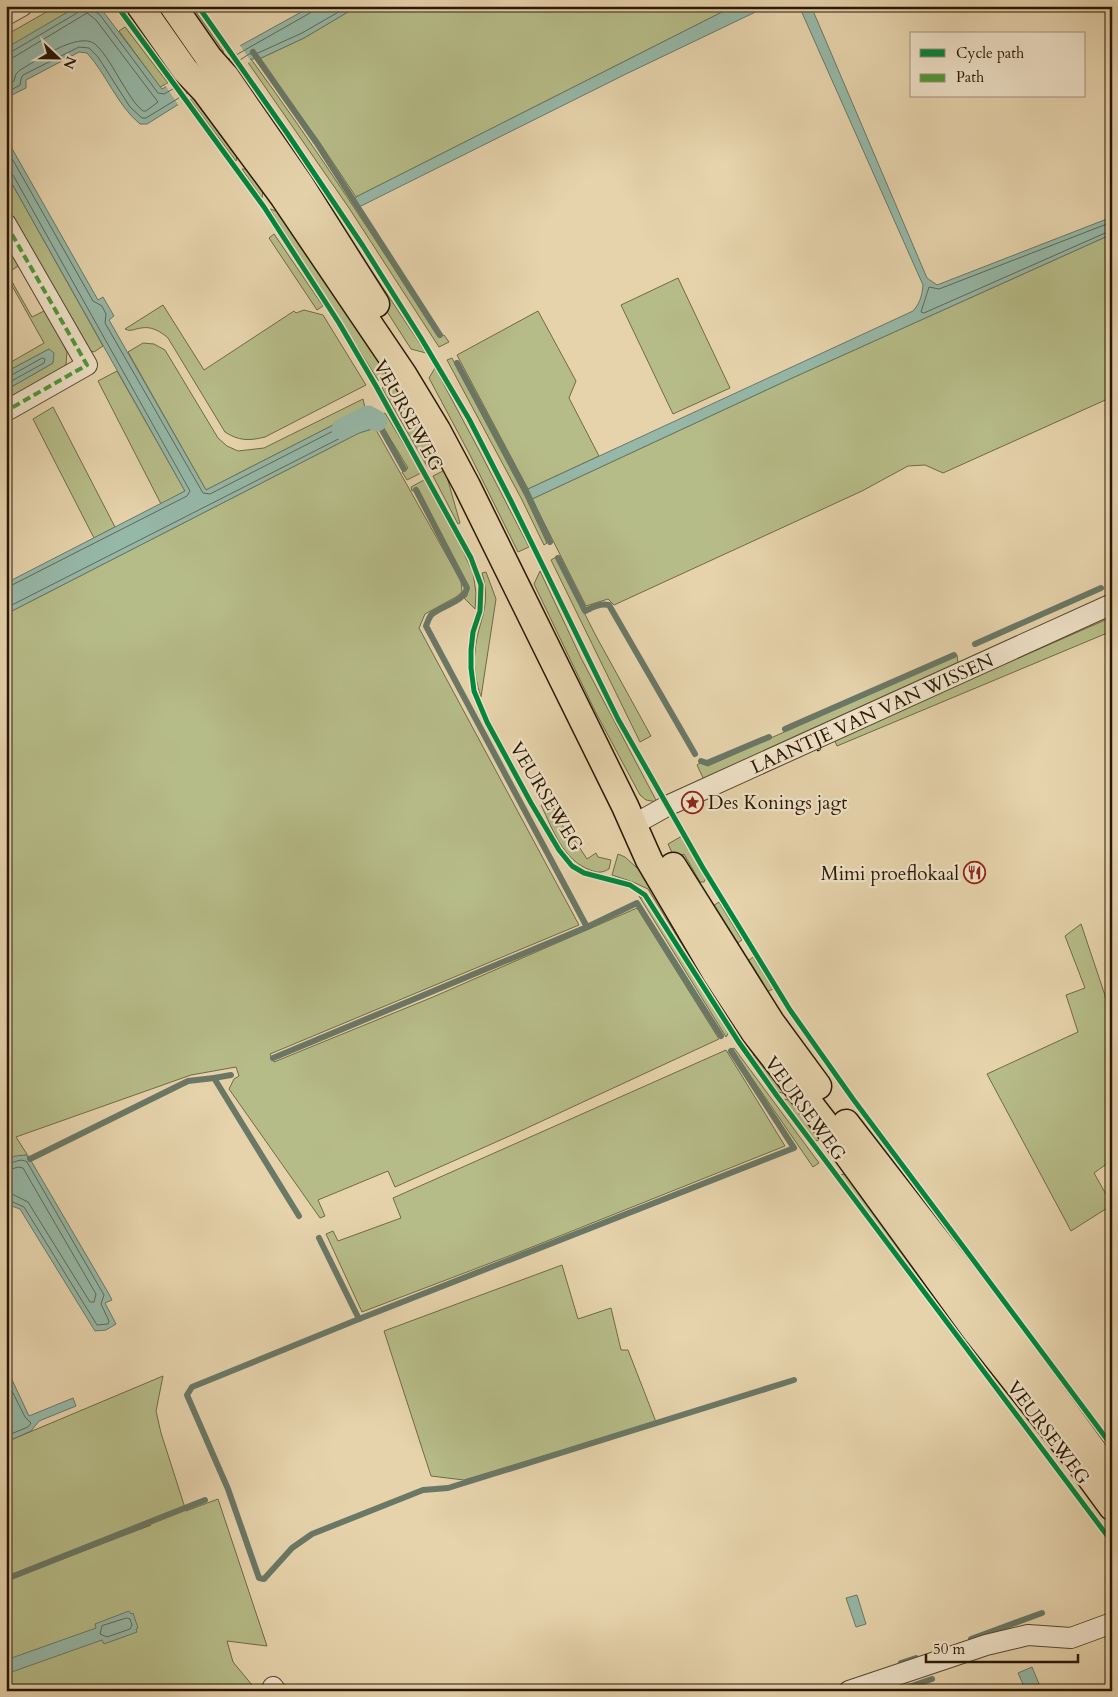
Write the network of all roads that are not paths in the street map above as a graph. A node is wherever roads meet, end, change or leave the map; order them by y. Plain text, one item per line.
1 (22, 6) edge
2 (140, 6) edge
3 (173, 6) edge
4 (6, 15) edge
5 (7, 226) edge
6 (6, 411) edge
7 (1112, 604) edge
8 (638, 822) junction
9 (656, 855) junction
10 (1112, 1476) edge
11 (1112, 1506) edge
12 (1112, 1623) edge
13 (849, 1691) edge

1 - 4 street
2 - 8 main road, VEURSEWEG
3 - 8 main road, VEURSEWEG
5 - 6 street
7 - 8 street, LAANTJE VAN VAN WISSEN
8 - 9 main road, VEURSEWEG
9 - 10 main road, VEURSEWEG
9 - 11 main road, VEURSEWEG
12 - 13 street

